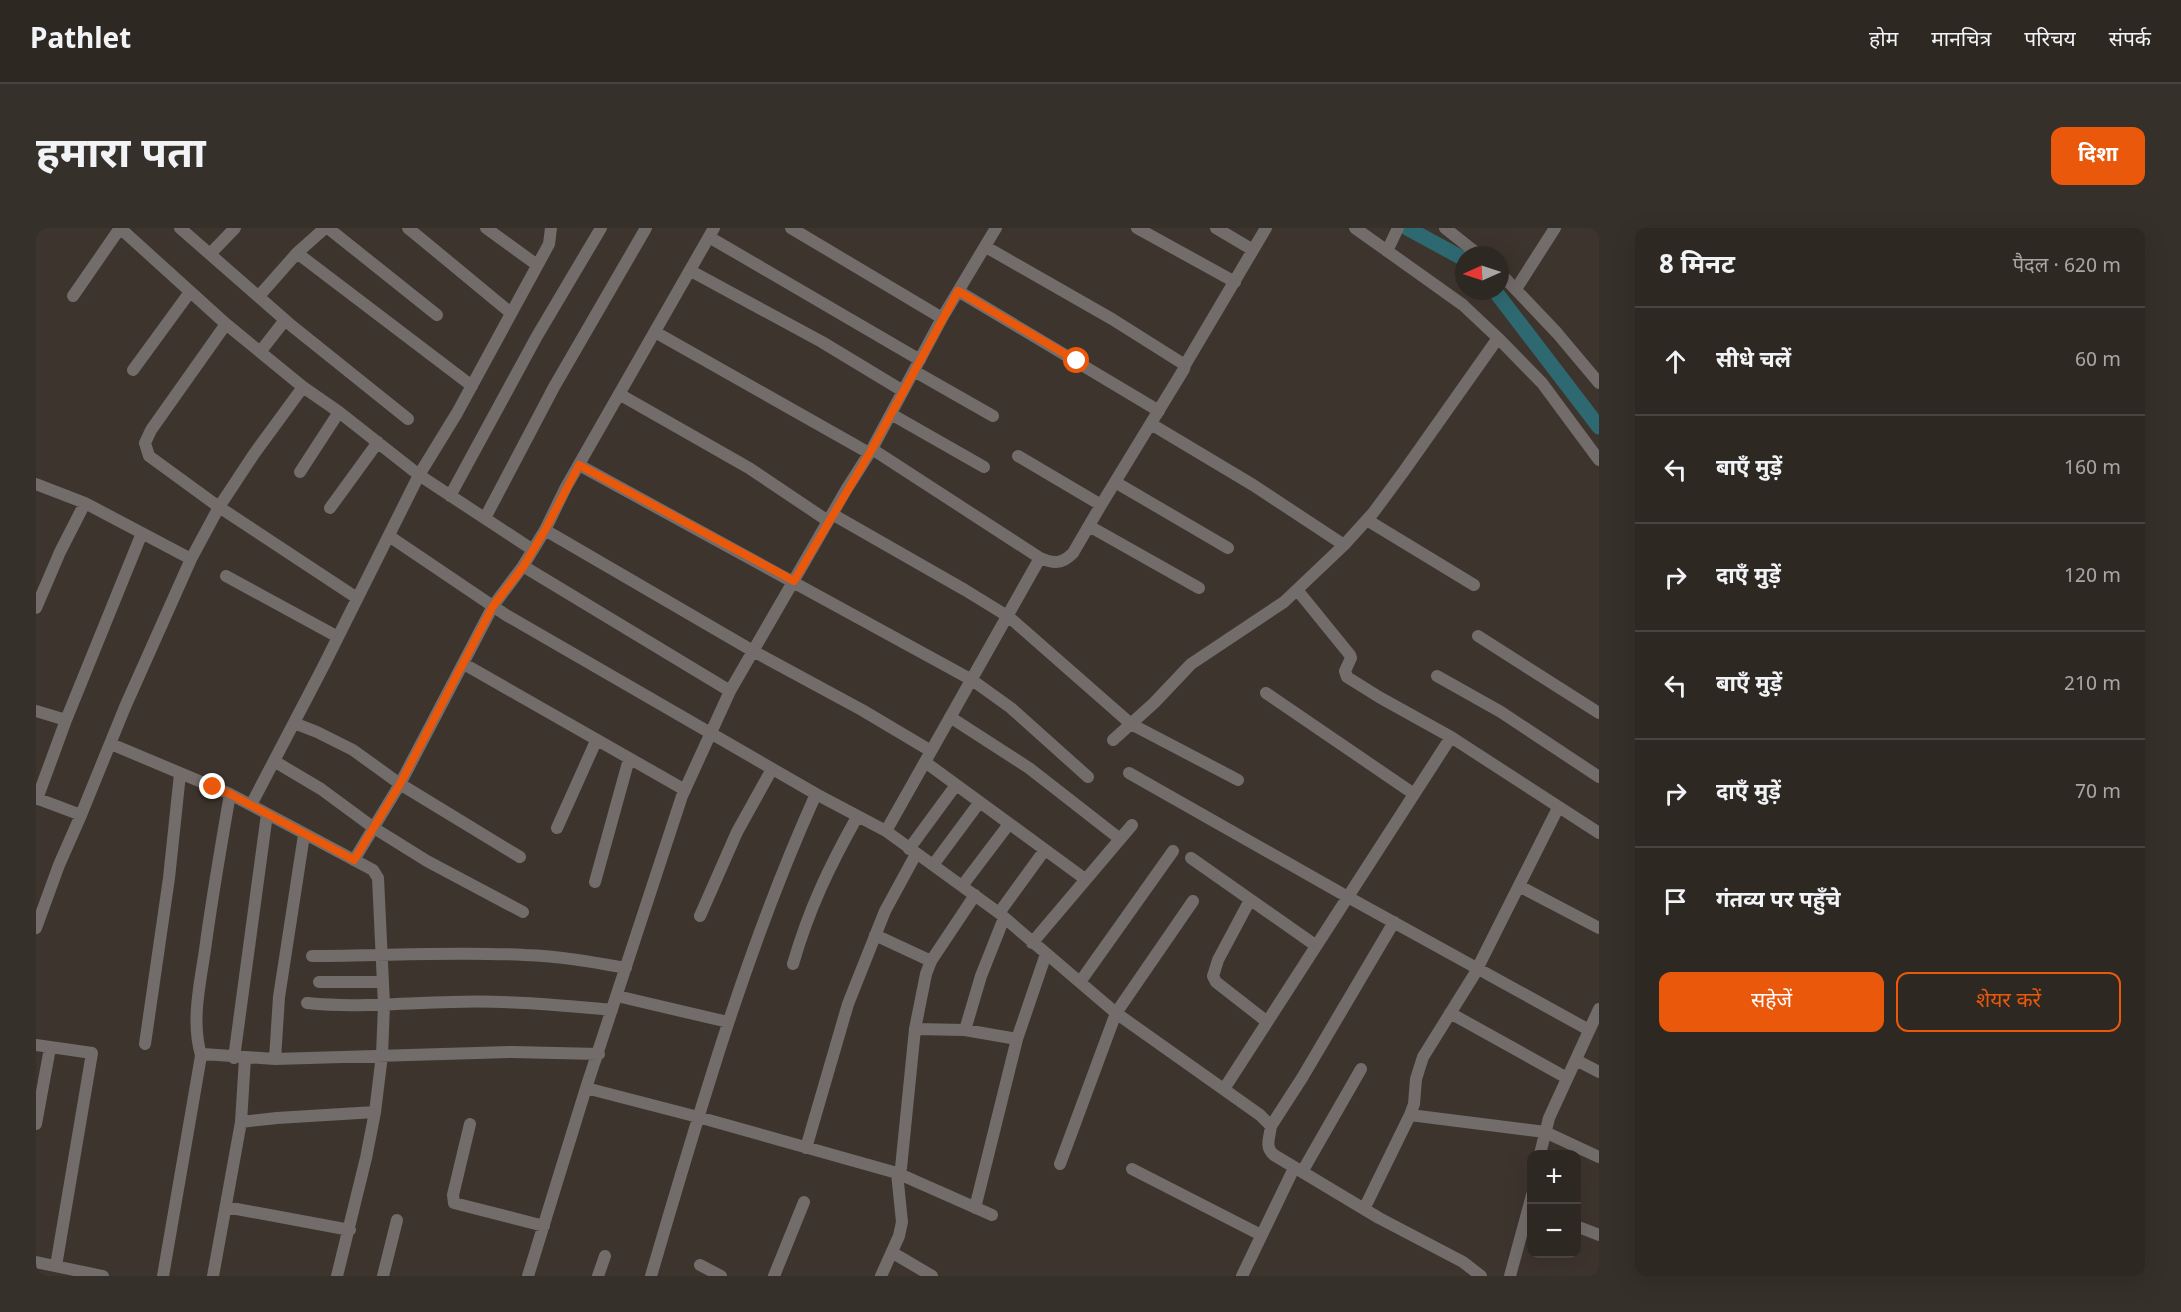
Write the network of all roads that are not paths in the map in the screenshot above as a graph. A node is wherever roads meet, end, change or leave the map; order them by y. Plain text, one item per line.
1 (180, 228) edge
2 (235, 228) edge
3 (326, 228) edge
4 (408, 228) edge
5 (486, 228) edge
6 (551, 228) edge
7 (601, 228) edge
8 (646, 228) edge
9 (791, 228) edge
10 (996, 228) edge
11 (1137, 228) edge
12 (1216, 228) edge
13 (1266, 228) edge
14 (1355, 228) edge
15 (1445, 228) edge
16 (1555, 228) edge
17 (712, 232) edge
18 (1396, 232) edge
19 (1468, 246) edge
20 (986, 247) junction
21 (1253, 250) junction
22 (1387, 251) junction
23 (297, 253) junction
24 (210, 254) junction
25 (537, 265) junction
26 (691, 271) junction
27 (1235, 282) junction
28 (1509, 282) edge
29 (1516, 289) junction
30 (958, 291) junction
31 (190, 292) junction
32 (73, 296) dead end
33 (259, 296) junction
34 (511, 313) junction
35 (437, 315) dead end
36 (942, 318) junction
37 (285, 320) junction
38 (226, 324) junction
39 (655, 332) junction
40 (1498, 338) junction
41 (261, 352) junction
42 (1185, 365) junction
43 (917, 366) junction
44 (133, 370) dead end
45 (1599, 383) edge
46 (472, 386) junction
47 (303, 387) junction
48 (903, 391) junction
49 (619, 394) junction
50 (1159, 411) junction
51 (339, 412) junction
52 (891, 414) junction
53 (993, 416) dead end
54 (408, 419) dead end
55 (1151, 424) junction
56 (378, 442) junction
57 (870, 451) junction
58 (1018, 456) dead end
59 (1599, 460) edge
60 (579, 465) junction
61 (984, 467) dead end
62 (300, 472) dead end
63 (419, 475) junction
64 (1115, 482) junction
65 (36, 484) edge
66 (450, 496) junction
67 (85, 504) junction
68 (1101, 505) junction
69 (219, 507) junction
70 (330, 508) dead end
71 (485, 518) junction
72 (830, 518) junction
73 (1367, 520) junction
74 (1089, 526) junction
75 (545, 530) junction
76 (142, 533) junction
77 (389, 536) junction
78 (1344, 545) junction
79 (1228, 548) dead end
80 (533, 550) junction
81 (1040, 558) junction
82 (191, 559) junction
83 (523, 567) junction
84 (226, 576) dead end
85 (794, 581) junction
86 (1474, 585) dead end
87 (1199, 588) dead end
88 (1298, 591) junction
89 (357, 598) junction
90 (493, 606) junction
91 (36, 608) edge
92 (1009, 617) junction
93 (1478, 636) dead end
94 (338, 637) junction
95 (753, 651) junction
96 (464, 664) junction
97 (1437, 676) dead end
98 (972, 680) junction
99 (730, 691) junction
100 (1266, 693) dead end
101 (36, 711) edge
102 (1599, 713) edge
103 (950, 717) junction
104 (66, 720) junction
105 (294, 723) junction
106 (1131, 724) junction
107 (710, 733) junction
108 (1451, 737) junction
109 (1113, 740) dead end
110 (596, 741) junction
111 (111, 744) junction
112 (928, 756) junction
113 (629, 759) junction
114 (274, 761) junction
115 (772, 769) junction
116 (1129, 773) dead end
117 (180, 774) junction
118 (1088, 777) dead end
119 (1599, 777) edge
120 (1238, 780) dead end
121 (400, 784) junction
122 (956, 785) junction
123 (685, 790) junction
124 (230, 794) junction
125 (816, 794) junction
126 (1414, 794) junction
127 (37, 798) edge
128 (979, 803) junction
129 (251, 805) junction
130 (1558, 808) junction
131 (267, 814) junction
132 (81, 815) junction
133 (857, 817) junction
134 (1009, 824) junction
135 (1132, 825) dead end
136 (374, 828) junction
137 (556, 828) dead end
138 (886, 831) junction
139 (1599, 833) edge
140 (304, 835) junction
141 (1120, 839) junction
142 (912, 851) junction
143 (1044, 851) junction
144 (1173, 851) dead end
145 (520, 857) dead end
146 (1191, 858) dead end
147 (354, 860) junction
148 (933, 865) junction
149 (1085, 879) junction
150 (595, 882) dead end
151 (1519, 885) junction
152 (962, 886) junction
153 (975, 895) junction
154 (1346, 896) junction
155 (1250, 900) junction
156 (1193, 901) dead end
157 (523, 912) dead end
158 (700, 916) dead end
159 (1001, 916) junction
160 (1394, 922) junction
161 (36, 928) edge
162 (1599, 928) edge
163 (875, 935) junction
164 (1032, 943) junction
165 (1315, 945) junction
166 (1046, 954) junction
167 (381, 955) junction
168 (312, 956) dead end
169 (931, 961) junction
170 (793, 964) dead end
171 (626, 968) junction
172 (1477, 968) junction
173 (319, 982) dead end
174 (382, 982) junction
175 (1080, 982) junction
176 (617, 996) junction
177 (307, 1004) dead end
178 (384, 1005) junction
179 (1599, 1009) edge
180 (612, 1011) junction
181 (1116, 1012) junction
182 (1450, 1013) junction
183 (728, 1022) junction
184 (1266, 1022) junction
185 (915, 1029) junction
186 (965, 1030) junction
187 (1589, 1030) junction
188 (1017, 1039) junction
189 (145, 1044) dead end
190 (36, 1046) edge
191 (50, 1048) junction
192 (382, 1054) junction
193 (598, 1054) junction
194 (201, 1055) junction
195 (240, 1058) junction
196 (275, 1059) junction
197 (1576, 1060) junction
198 (1361, 1069) dead end
199 (1599, 1072) edge
200 (1567, 1078) junction
201 (586, 1088) junction
202 (1224, 1089) junction
203 (375, 1112) junction
204 (1410, 1116) junction
205 (698, 1117) junction
206 (241, 1122) junction
207 (36, 1124) edge
208 (470, 1124) dead end
209 (1271, 1126) junction
210 (1545, 1132) junction
211 (806, 1148) junction
212 (1541, 1150) edge
213 (1599, 1157) edge
214 (1060, 1164) dead end
215 (1132, 1169) dead end
216 (1298, 1170) junction
217 (897, 1173) junction
218 (804, 1202) dead end
219 (1530, 1204) edge
220 (226, 1208) junction
221 (975, 1208) junction
222 (1364, 1209) junction
223 (992, 1215) dead end
224 (397, 1220) dead end
225 (544, 1226) junction
226 (1581, 1228) edge
227 (350, 1230) junction
228 (1261, 1235) junction
229 (1599, 1235) edge
230 (892, 1253) junction
231 (605, 1257) dead end
232 (36, 1262) edge
233 (700, 1265) dead end
234 (56, 1266) junction
235 (103, 1276) edge
236 (164, 1276) edge
237 (213, 1276) edge
238 (337, 1276) edge
239 (383, 1276) edge
240 (528, 1276) edge
241 (598, 1276) edge
242 (651, 1276) edge
243 (721, 1276) edge
244 (774, 1276) edge
245 (881, 1276) edge
246 (932, 1276) edge
247 (1242, 1276) edge
248 (1480, 1276) edge
249 (1510, 1276) edge

1 - 24 street
2 - 24 street
3 - 23 street
3 - 35 street
4 - 34 street
5 - 25 street
6 - 25 street
7 - 66 street
8 - 71 street
9 - 36 street
10 - 20 street
11 - 27 street
12 - 21 street
13 - 21 street
14 - 22 street
15 - 19 street
16 - 29 street
17 - 26 street
17 - 43 street
18 - 22 street
20 - 30 street
20 - 42 street
21 - 27 street
22 - 40 street
23 - 33 street
23 - 46 street
24 - 33 street
25 - 34 street
26 - 39 street
26 - 48 street
27 - 42 street
28 - 29 street
29 - 45 street
30 - 36 street
30 - 50 street
31 - 32 street
31 - 38 street
31 - 44 street
33 - 37 street
34 - 46 street
36 - 43 street
37 - 41 street
37 - 54 street
38 - 41 street
38 - 69 street
39 - 49 street
39 - 57 street
40 - 59 street
40 - 73 street
41 - 47 street
42 - 50 street
43 - 48 street
43 - 53 street
46 - 63 street
47 - 51 street
47 - 69 street
48 - 52 street
49 - 60 street
49 - 72 street
50 - 55 street
51 - 56 street
51 - 62 street
52 - 57 street
52 - 61 street
55 - 64 street
55 - 78 street
56 - 63 street
56 - 70 street
57 - 72 street
57 - 81 street
58 - 68 street
60 - 75 street
60 - 85 street
63 - 66 street
63 - 77 street
64 - 68 street
64 - 79 street
65 - 67 street
66 - 71 street
67 - 76 street
67 - 91 street
68 - 74 street
69 - 82 street
69 - 89 street
71 - 80 street
72 - 85 street
72 - 92 street
73 - 78 street
73 - 86 street
74 - 81 street
74 - 87 street
75 - 80 street
75 - 95 street
76 - 82 street
76 - 104 street
77 - 89 street
77 - 90 street
78 - 88 street
80 - 83 street
81 - 92 street
82 - 111 street
83 - 90 street
83 - 99 street
84 - 94 street
85 - 95 street
85 - 98 street
88 - 106 street
88 - 108 street
89 - 94 street
90 - 96 street
90 - 107 street
92 - 98 street
92 - 106 street
93 - 102 street
94 - 105 street
95 - 99 street
95 - 112 street
96 - 110 street
96 - 121 street
97 - 119 street
98 - 103 street
98 - 118 street
99 - 107 street
100 - 126 street
101 - 104 street
103 - 112 street
103 - 141 street
104 - 127 street
105 - 114 street
105 - 121 street
106 - 109 street
106 - 120 street
107 - 115 street
107 - 123 street
108 - 126 street
108 - 130 street
110 - 113 street
110 - 137 street
111 - 117 street
111 - 132 street
112 - 122 street
112 - 138 street
113 - 123 street
113 - 150 street
114 - 129 street
114 - 136 street
115 - 125 street
115 - 158 street
116 - 154 street
117 - 124 street
117 - 189 street
121 - 136 street
121 - 145 street
122 - 128 street
122 - 142 street
123 - 171 street
124 - 129 street
124 - 194 street
125 - 133 street
125 - 183 street
126 - 154 street
127 - 132 street
128 - 134 street
128 - 148 street
129 - 131 street
130 - 139 street
130 - 151 street
131 - 140 street
131 - 195 street
132 - 161 street
133 - 138 street
133 - 170 street
134 - 143 street
134 - 152 street
135 - 141 street
136 - 147 street
136 - 157 street
138 - 142 street
140 - 147 street
140 - 196 street
141 - 149 street
142 - 148 street
142 - 163 street
143 - 149 street
143 - 159 street
144 - 175 street
146 - 155 street
147 - 167 street
148 - 152 street
149 - 164 street
151 - 162 street
151 - 172 street
152 - 153 street
153 - 159 street
153 - 169 street
154 - 160 street
154 - 165 street
155 - 165 street
155 - 184 street
156 - 181 street
159 - 164 street
159 - 186 street
160 - 172 street
160 - 209 street
163 - 169 street
163 - 211 street
164 - 166 street
165 - 184 street
166 - 175 street
166 - 188 street
167 - 168 street
167 - 171 street
167 - 174 street
169 - 185 street
171 - 176 street
172 - 182 street
172 - 187 street
173 - 174 street
174 - 178 street
175 - 181 street
176 - 180 street
176 - 183 street
177 - 178 street
178 - 180 street
178 - 192 street
179 - 187 street
180 - 193 street
181 - 202 street
181 - 214 street
182 - 200 street
182 - 204 street
183 - 205 street
184 - 202 street
185 - 186 street
185 - 217 street
186 - 188 street
187 - 197 street
188 - 221 street
190 - 191 street
191 - 207 street
191 - 234 street
192 - 193 street
192 - 196 street
192 - 203 street
193 - 201 street
194 - 195 street
194 - 236 street
195 - 196 street
195 - 206 street
197 - 199 street
197 - 200 street
198 - 216 street
200 - 210 street
201 - 205 street
201 - 225 street
202 - 209 street
203 - 206 street
203 - 227 street
204 - 210 street
204 - 222 street
205 - 211 street
205 - 242 street
206 - 220 street
208 - 225 street
209 - 216 street
210 - 212 street
210 - 213 street
211 - 217 street
215 - 228 street
216 - 222 street
216 - 228 street
217 - 221 street
217 - 230 street
218 - 244 street
219 - 249 street
220 - 227 street
220 - 237 street
221 - 223 street
222 - 248 street
224 - 239 street
225 - 240 street
226 - 229 street
227 - 238 street
228 - 247 street
230 - 245 street
230 - 246 street
231 - 241 street
232 - 234 street
233 - 243 street
234 - 235 street

